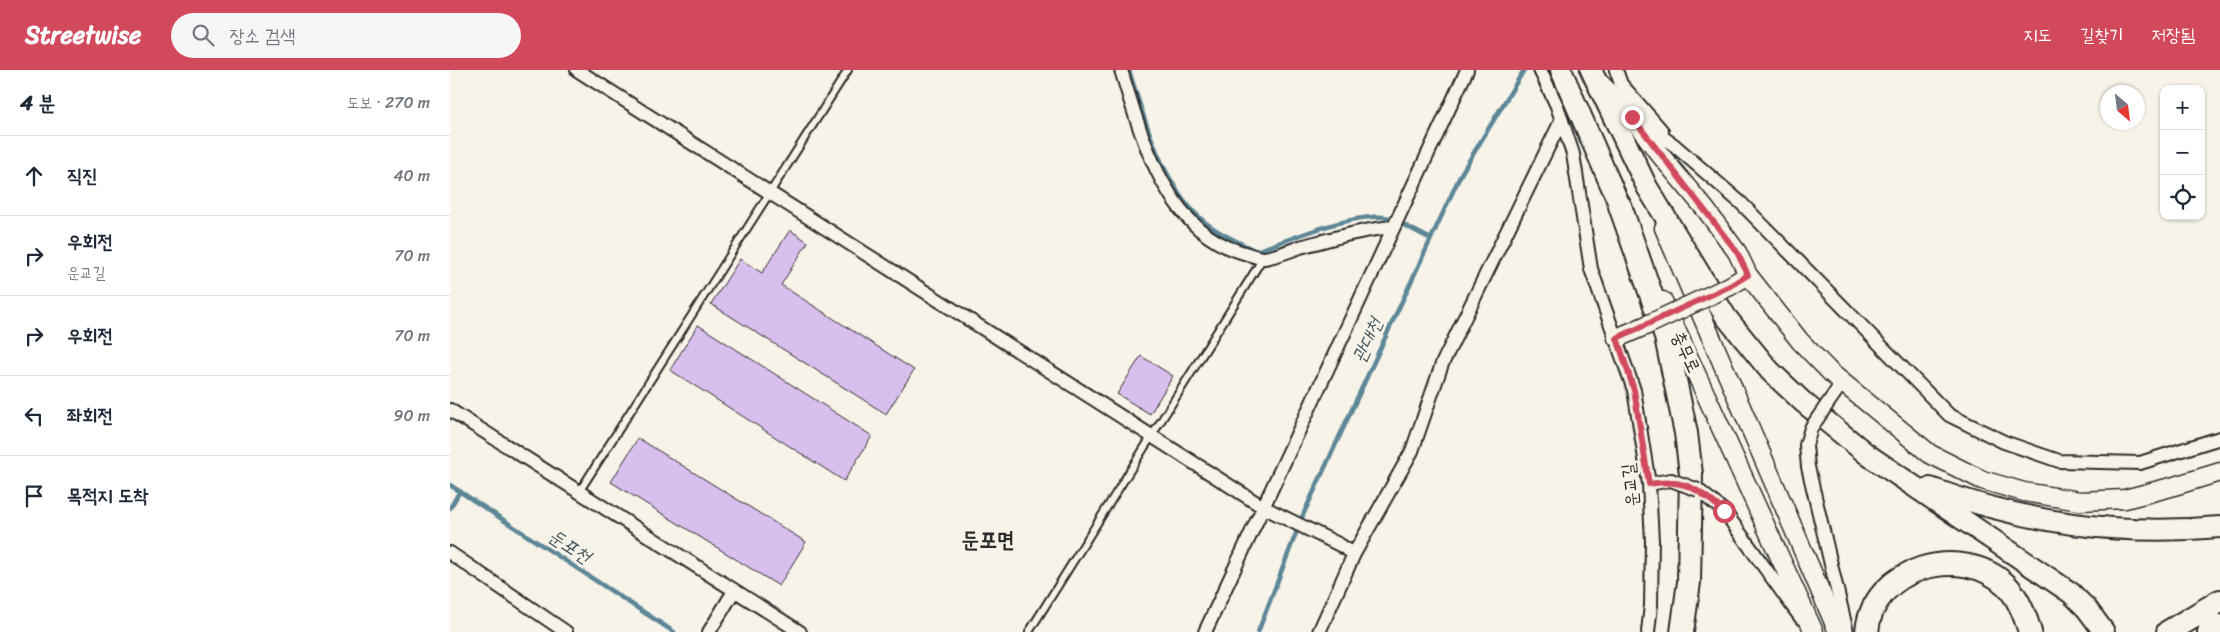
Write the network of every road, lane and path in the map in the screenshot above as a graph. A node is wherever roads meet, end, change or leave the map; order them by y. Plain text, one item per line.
1 (576, 70) edge
2 (848, 70) edge
3 (1121, 70) edge
4 (1467, 70) edge
5 (1540, 70) edge
6 (1616, 70) edge
7 (1593, 74) edge
8 (1564, 77) edge
9 (1632, 117) junction
10 (1561, 121) junction
11 (1674, 144) junction
12 (1647, 187) junction
13 (768, 194) junction
14 (1620, 206) junction
15 (1393, 227) junction
16 (1263, 258) junction
17 (1748, 275) junction
18 (1617, 338) junction
19 (1842, 383) junction
20 (450, 410) edge
21 (1153, 438) junction
22 (2220, 438) edge
23 (1868, 455) junction
24 (2220, 472) edge
25 (1649, 484) junction
26 (579, 492) junction
27 (1267, 509) junction
28 (2220, 527) edge
29 (450, 553) edge
30 (1354, 554) junction
31 (734, 591) junction
32 (2218, 602) edge
33 (2220, 626) edge
34 (566, 632) edge
35 (709, 632) edge
36 (800, 632) edge
37 (1029, 632) edge
38 (1205, 632) edge
39 (1319, 632) edge
40 (1648, 632) edge
41 (1682, 632) edge
42 (1813, 632) edge
43 (1838, 632) edge
44 (1847, 632) edge
45 (1867, 632) edge
46 (2030, 632) edge
47 (2104, 632) edge
48 (2168, 632) edge
49 (2210, 632) edge

1 - 13 street
2 - 13 lane
3 - 16 street
4 - 15 street
5 - 10 street, 운교길
6 - 11 street
7 - 9 street
7 - 12 main road, 충무로
8 - 14 main road, 충무로
9 - 11 street
9 - 17 street
10 - 18 street, 운교길
10 - 30 street
11 - 22 street
12 - 23 main road
12 - 43 street, 충무로
13 - 21 street
13 - 26 lane
14 - 41 highway
14 - 42 street, 충무로
15 - 16 street
15 - 27 street
16 - 21 lane
17 - 18 street, bridge
17 - 19 street
18 - 25 street, 운교길
19 - 24 street
19 - 44 street, bridge
20 - 26 street
21 - 27 street
21 - 37 lane
23 - 28 main road
23 - 47 main road
25 - 40 street, 운교길
25 - 42 street, bridge
26 - 31 street
27 - 30 street
27 - 38 street
29 - 34 street
30 - 39 street
31 - 35 street
31 - 36 street
32 - 48 highway
33 - 49 highway
45 - 46 highway

